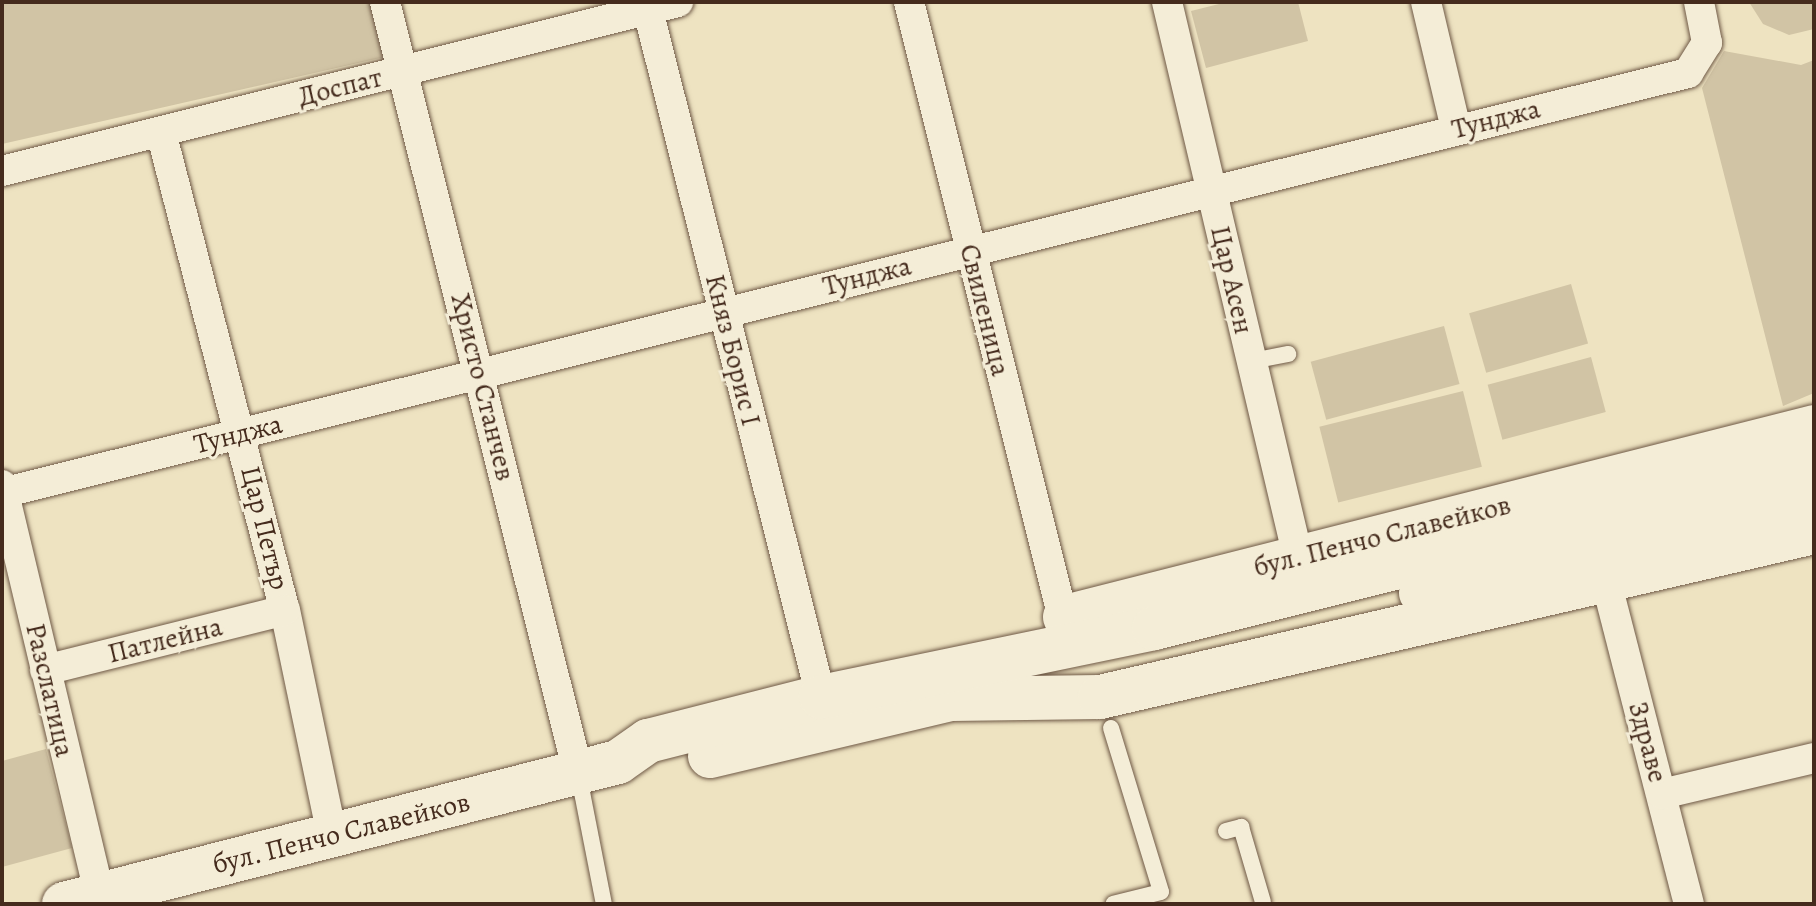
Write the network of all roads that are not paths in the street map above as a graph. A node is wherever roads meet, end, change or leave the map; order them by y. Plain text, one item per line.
1 (385, 2) edge
2 (678, 2) edge
3 (909, 2) edge
4 (1167, 2) edge
5 (1426, 2) edge
6 (1699, 2) edge
7 (647, 6) edge
8 (402, 71) junction
9 (1456, 129) junction
10 (161, 132) junction
11 (2, 171) edge
12 (1211, 190) junction
13 (969, 250) junction
14 (723, 312) junction
15 (1288, 354) dead end
16 (1252, 361) junction
17 (479, 373) junction
18 (1814, 427) edge
19 (241, 433) junction
20 (1814, 463) edge
21 (3, 490) edge
22 (1814, 495) edge
23 (1814, 532) edge
24 (1298, 557) junction
25 (1606, 581) junction
26 (285, 610) junction
27 (1063, 618) junction
28 (45, 670) junction
29 (954, 682) junction
30 (821, 697) junction
31 (1111, 728) dead end
32 (1814, 758) edge
33 (598, 767) junction
34 (1662, 794) junction
35 (1226, 831) dead end
36 (332, 835) junction
37 (82, 899) edge
38 (1263, 902) dead end
39 (604, 904) edge
40 (1113, 904) edge
41 (1689, 904) edge

1 - 8 street, Христо Станчев
2 - 7 street, Доспат
3 - 13 street, Свиленица
4 - 12 street, Цар Асен
5 - 9 street
6 - 9 street, Тунджа
7 - 8 street, Доспат
7 - 14 street, Княз Борис I
8 - 10 street, Доспат
8 - 17 street, Христо Станчев
9 - 12 street, Тунджа
10 - 11 street, Доспат
10 - 19 street, Цар Петър
12 - 13 street, Тунджа
12 - 16 street, Цар Асен
13 - 14 street, Тунджа
13 - 27 street, Свиленица
14 - 17 street, Тунджа
14 - 30 street, Княз Борис I
15 - 16 lane
16 - 24 street, Цар Асен
17 - 19 street, Тунджа
17 - 33 street, Христо Станчев
18 - 24 main road, бул. Пенчо Славейков
19 - 21 street, Тунджа
19 - 26 street, Цар Петър
20 - 29 main road, бул. Пенчо Славейков
21 - 28 street, Разслатица
22 - 29 main road, бул. Пенчо Славейков
23 - 25 main road, бул. Пенчо Славейков
24 - 27 main road, бул. Пенчо Славейков
25 - 29 main road, бул. Пенчо Славейков
25 - 34 street, Здраве
26 - 28 street, Патлейна
26 - 36 street, Цар Петър
27 - 29 main road, бул. Пенчо Славейков
28 - 37 street, Разслатица
29 - 30 main road, бул. Пенчо Славейков
29 - 33 main road, бул. Пенчо Славейков
30 - 33 main road, бул. Пенчо Славейков
31 - 40 lane
32 - 34 street
33 - 36 main road, бул. Пенчо Славейков
33 - 39 lane
34 - 41 street, Здраве
35 - 38 lane
36 - 37 main road, бул. Пенчо Славейков

